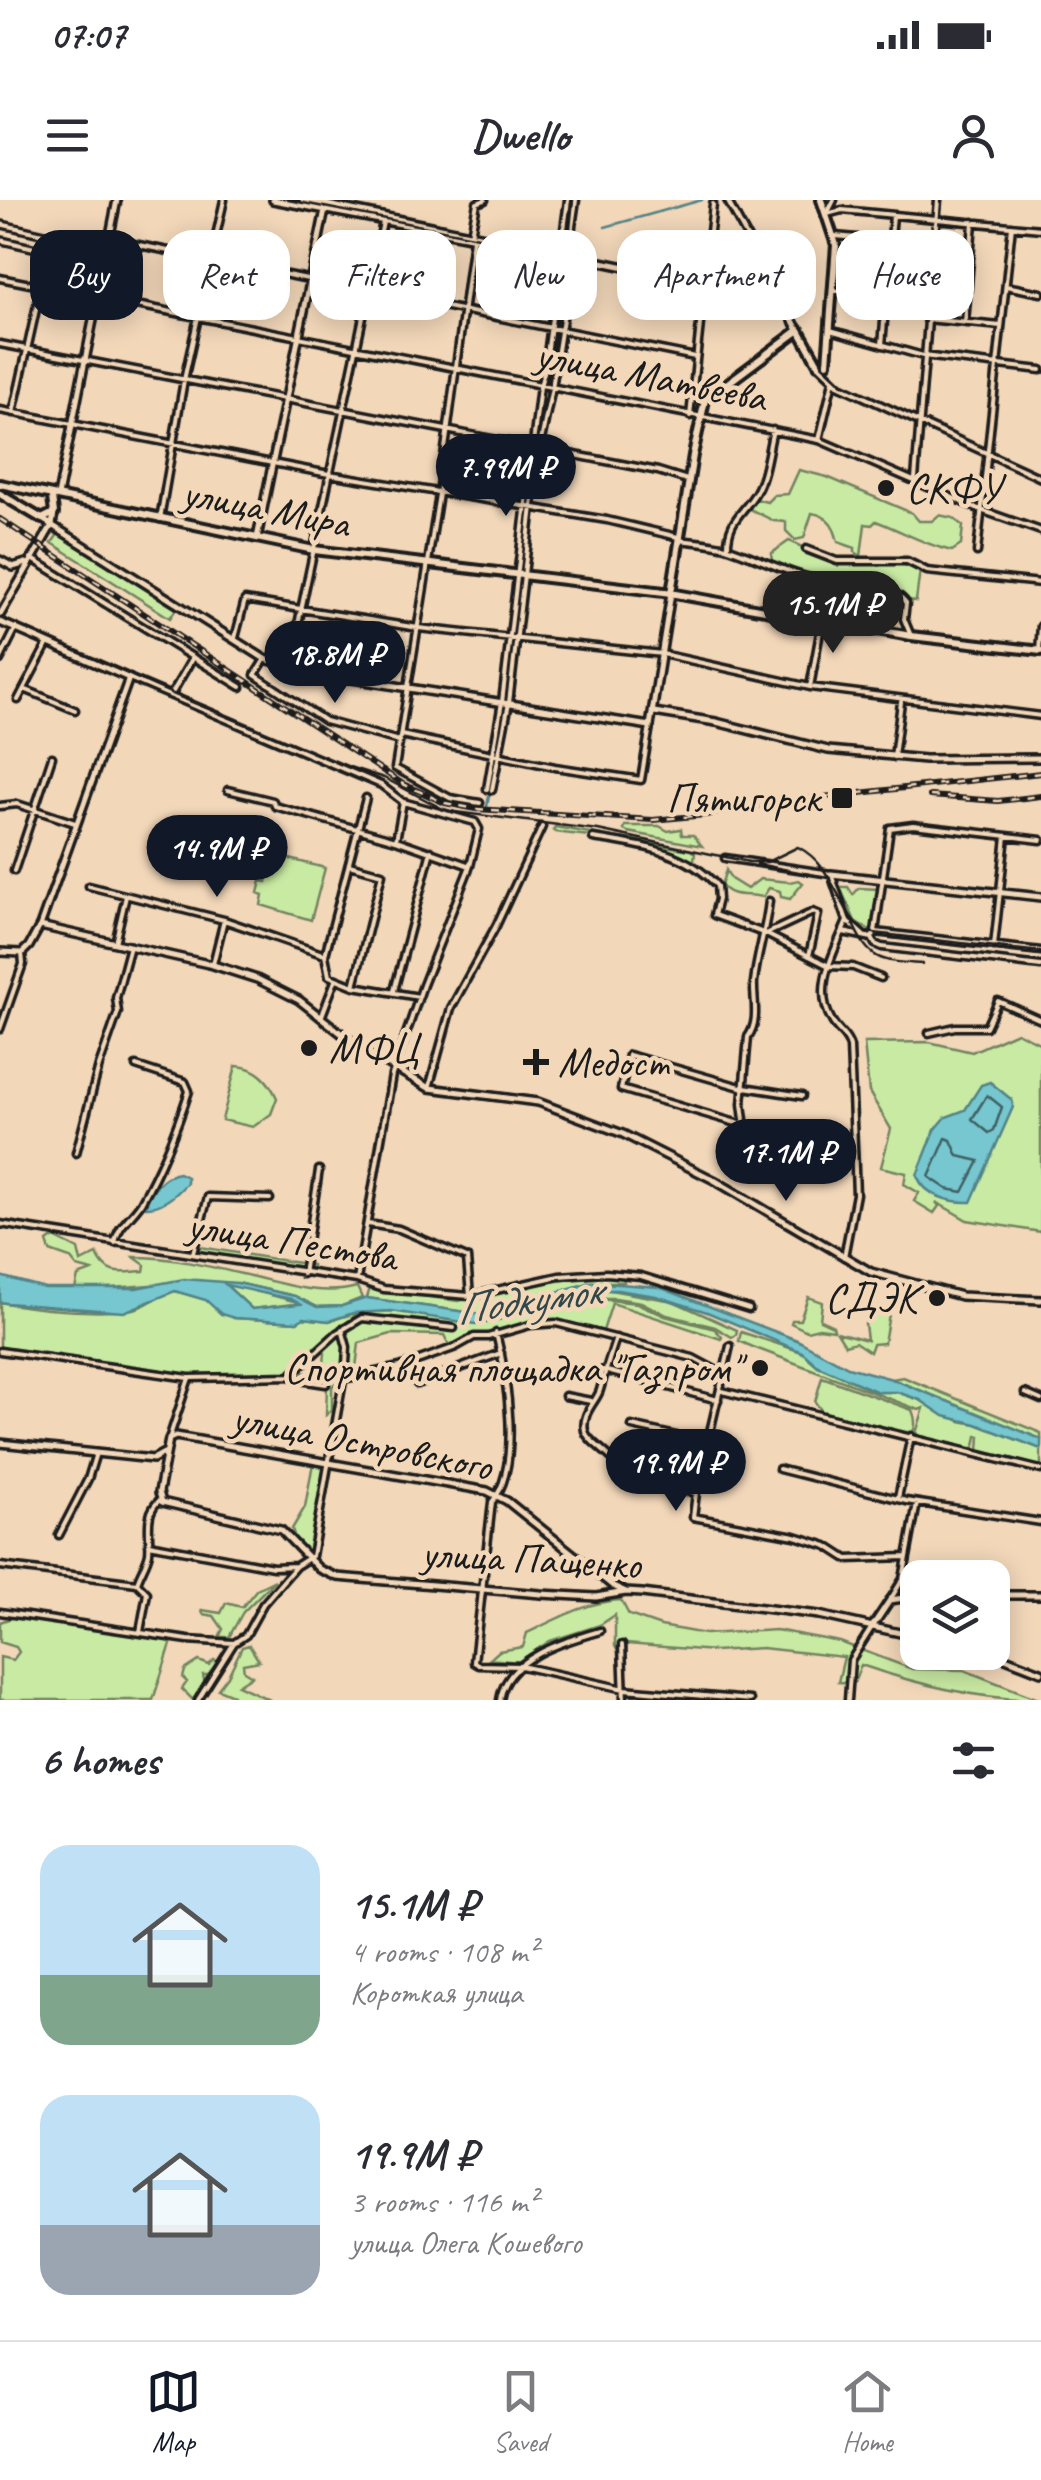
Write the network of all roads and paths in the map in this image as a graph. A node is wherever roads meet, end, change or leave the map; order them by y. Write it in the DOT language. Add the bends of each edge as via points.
graph roads {
  1 [pos="117,200"];
  2 [pos="224,200"];
  3 [pos="272,200"];
  4 [pos="303,200"];
  5 [pos="485,200"];
  6 [pos="568,200"];
  7 [pos="576,200"];
  8 [pos="727,200"];
  9 [pos="822,200"];
  10 [pos="834,200"];
  11 [pos="938,200"];
  12 [pos="713,204"];
  13 [pos="326,205"];
  14 [pos="827,214"];
  15 [pos="893,214"];
  16 [pos="936,218"];
  17 [pos="383,221"];
  18 [pos="974,222"];
  19 [pos="0,224"];
  20 [pos="1012,226"];
  21 [pos="111,230"];
  22 [pos="218,230"];
  23 [pos="321,230"];
  24 [pos="381,230"];
  25 [pos="564,230"];
  26 [pos="571,230"];
  27 [pos="710,230"];
  28 [pos="743,230"];
  29 [pos="935,230"];
  30 [pos="1041,230"];
  31 [pos="30,231"];
  32 [pos="836,236"];
  33 [pos="471,237"];
  34 [pos="476,238"];
  35 [pos="0,240"];
  36 [pos="30,247"];
  37 [pos="290,275"];
  38 [pos="0,278"];
  39 [pos="310,279"];
  40 [pos="30,284"];
  41 [pos="1005,286"];
  42 [pos="833,291"];
  43 [pos="1041,293"];
  44 [pos="456,308"];
  45 [pos="464,310"];
  46 [pos="35,320"];
  47 [pos="93,320"];
  48 [pos="198,320"];
  49 [pos="203,320"];
  50 [pos="361,320"];
  51 [pos="557,320"];
  52 [pos="558,320"];
  53 [pos="699,320"];
  54 [pos="793,320"];
  55 [pos="926,320"];
  56 [pos="936,320"];
  57 [pos="965,323"];
  58 [pos="1001,326"];
  59 [pos="557,327"];
  60 [pos="829,329"];
  61 [pos="798,330"];
  62 [pos="298,338"];
  63 [pos="0,344"];
  64 [pos="882,345"];
  65 [pos="28,349"];
  66 [pos="355,349"];
  67 [pos="923,356"];
  68 [pos="695,357"];
  69 [pos="85,360"];
  70 [pos="823,362"];
  71 [pos="997,366"];
  72 [pos="456,370"];
  73 [pos="1041,370"];
  74 [pos="831,378"];
  75 [pos="184,380"];
  76 [pos="542,386"];
  77 [pos="552,388"];
  78 [pos="284,400"];
  79 [pos="0,410"];
  80 [pos="342,411"];
  81 [pos="13,412"];
  82 [pos="690,416"];
  83 [pos="700,418"];
  84 [pos="919,422"];
  85 [pos="72,424"];
  86 [pos="448,430"];
  87 [pos="773,430"];
  88 [pos="819,440"];
  89 [pos="173,444"];
  90 [pos="538,448"];
  91 [pos="988,454"];
  92 [pos="273,463"];
  93 [pos="328,474"];
  94 [pos="1041,478"];
  95 [pos="688,480"];
  96 [pos="915,482"];
  97 [pos="0,484"];
  98 [pos="25,491"];
  99 [pos="0,494"];
  100 [pos="439,494"];
  101 [pos="55,498"];
  102 [pos="74,502"];
  103 [pos="19,504"];
  104 [pos="528,508"];
  105 [pos="981,510"];
  106 [pos="54,511"];
  107 [pos="42,519"];
  108 [pos="160,519"];
  109 [pos="52,525"];
  110 [pos="1041,531"];
  111 [pos="257,538"];
  112 [pos="679,538"];
  113 [pos="728,548"];
  114 [pos="806,549"];
  115 [pos="314,550"];
  116 [pos="977,552"];
  117 [pos="30,560"];
  118 [pos="0,562"];
  119 [pos="428,565"];
  120 [pos="24,570"];
  121 [pos="520,575"];
  122 [pos="830,582"];
  123 [pos="1041,583"];
  124 [pos="671,593"];
  125 [pos="300,609"];
  126 [pos="0,618"];
  127 [pos="822,620"];
  128 [pos="1041,626"];
  129 [pos="16,628"];
  130 [pos="418,628"];
  131 [pos="911,636"];
  132 [pos="514,637"];
  133 [pos="234,640"];
  134 [pos="48,642"];
  135 [pos="1040,651"];
  136 [pos="662,654"];
  137 [pos="193,657"];
  138 [pos="0,660"];
  139 [pos="265,660"];
  140 [pos="289,667"];
  141 [pos="129,678"];
  142 [pos="409,686"];
  143 [pos="240,687"];
  144 [pos="810,687"];
  145 [pos="24,689"];
  146 [pos="171,696"];
  147 [pos="18,700"];
  148 [pos="902,700"];
  149 [pos="506,703"];
  150 [pos="75,710"];
  151 [pos="652,712"];
  152 [pos="1041,716"];
  153 [pos="650,726"];
  154 [pos="400,738"];
  155 [pos="496,756"];
  156 [pos="894,757"];
  157 [pos="52,758"];
  158 [pos="1041,758"];
  159 [pos="490,789"];
  160 [pos="228,790"];
  161 [pos="366,798"];
  162 [pos="403,802"];
  163 [pos="480,804"];
  164 [pos="0,806"];
  165 [pos="34,810"];
  166 [pos="75,824"];
  167 [pos="542,828"];
  168 [pos="358,829"];
  169 [pos="1006,836"];
  170 [pos="594,838"];
  171 [pos="396,840"];
  172 [pos="1041,840"];
  173 [pos="431,851"];
  174 [pos="726,858"];
  175 [pos="347,864"];
  176 [pos="470,866"];
  177 [pos="14,870"];
  178 [pos="830,874"];
  179 [pos="882,880"];
  180 [pos="89,886"];
  181 [pos="1000,892"];
  182 [pos="126,896"];
  183 [pos="1041,897"];
  184 [pos="769,902"];
  185 [pos="224,920"];
  186 [pos="847,921"];
  187 [pos="40,926"];
  188 [pos="842,932"];
  189 [pos="766,934"];
  190 [pos="862,935"];
  191 [pos="875,936"];
  192 [pos="116,943"];
  193 [pos="130,946"];
  194 [pos="994,946"];
  195 [pos="1041,951"];
  196 [pos="0,952"];
  197 [pos="22,953"];
  198 [pos="325,955"];
  199 [pos="809,956"];
  200 [pos="213,965"];
  201 [pos="828,966"];
  202 [pos="1041,966"];
  203 [pos="881,978"];
  204 [pos="335,981"];
  205 [pos="354,986"];
  206 [pos="394,992"];
  207 [pos="419,996"];
  208 [pos="321,1018"];
  209 [pos="1041,1020"];
  210 [pos="0,1029"];
  211 [pos="929,1034"];
  212 [pos="136,1066"];
  213 [pos="394,1070"];
  214 [pos="429,1088"];
  215 [pos="744,1088"];
  216 [pos="802,1096"];
  217 [pos="744,1125"];
  218 [pos="748,1143"];
  219 [pos="76,1153"];
  220 [pos="318,1170"];
  221 [pos="270,1199"];
  222 [pos="0,1224"];
  223 [pos="366,1224"];
  224 [pos="115,1242"];
  225 [pos="192,1254"];
  226 [pos="844,1258"];
  227 [pos="304,1274"];
  228 [pos="357,1280"];
  229 [pos="470,1296"];
  230 [pos="1041,1300"];
  231 [pos="748,1309"];
  232 [pos="454,1328"];
  233 [pos="342,1329"];
  234 [pos="496,1334"];
  235 [pos="616,1338"];
  236 [pos="730,1346"];
  237 [pos="0,1352"];
  238 [pos="501,1353"];
  239 [pos="603,1370"];
  240 [pos="725,1375"];
  241 [pos="290,1376"];
  242 [pos="189,1378"];
  243 [pos="344,1380"];
  244 [pos="326,1384"];
  245 [pos="417,1384"];
  246 [pos="722,1391"];
  247 [pos="1025,1393"];
  248 [pos="565,1396"];
  249 [pos="718,1400"];
  250 [pos="1041,1400"];
  251 [pos="591,1401"];
  252 [pos="632,1426"];
  253 [pos="174,1433"];
  254 [pos="911,1436"];
  255 [pos="708,1442"];
  256 [pos="0,1443"];
  257 [pos="96,1452"];
  258 [pos="164,1452"];
  259 [pos="153,1459"];
  260 [pos="330,1464"];
  261 [pos="779,1469"];
  262 [pos="1041,1470"];
  263 [pos="162,1471"];
  264 [pos="696,1494"];
  265 [pos="498,1495"];
  266 [pos="898,1498"];
  267 [pos="160,1500"];
  268 [pos="917,1503"];
  269 [pos="1041,1522"];
  270 [pos="59,1535"];
  271 [pos="149,1544"];
  272 [pos="907,1557"];
  273 [pos="309,1558"];
  274 [pos="0,1566"];
  275 [pos="296,1566"];
  276 [pos="136,1583"];
  277 [pos="482,1588"];
  278 [pos="626,1592"];
  279 [pos="898,1592"];
  280 [pos="1041,1594"];
  281 [pos="1010,1595"];
  282 [pos="900,1598"];
  283 [pos="890,1600"];
  284 [pos="0,1612"];
  285 [pos="872,1627"];
  286 [pos="600,1631"];
  287 [pos="140,1632"];
  288 [pos="900,1633"];
  289 [pos="234,1643"];
  290 [pos="622,1645"];
  291 [pos="1010,1660"];
  292 [pos="521,1666"];
  293 [pos="1041,1672"];
  294 [pos="624,1689"];
  295 [pos="198,1700"];
  296 [pos="500,1700"];
  297 [pos="624,1700"];
  298 [pos="750,1700"];
  299 [pos="848,1700"];
  1 -- 21 [label="street"];
  2 -- 22 [label="street"];
  3 -- 13 [label="street"];
  4 -- 13 [label="street"];
  5 -- 33 [label="street" via="477,203"];
  6 -- 25 [label="street"];
  7 -- 26 [label="street"];
  8 -- 28 [label="street"];
  9 -- 14 [label="main road"];
  10 -- 14 [label="street"];
  11 -- 16 [label="street"];
  12 -- 27 [label="street"];
  13 -- 17 [label="street"];
  13 -- 23 [label="street"];
  13 -- 33 [label="street"];
  14 -- 15 [label="street"];
  14 -- 32 [label="main road"];
  15 -- 16 [label="street"];
  15 -- 64 [label="street"];
  16 -- 18 [label="street"];
  16 -- 29 [label="street"];
  17 -- 24 [label="street"];
  17 -- 33 [label="street"];
  18 -- 20 [label="street"];
  18 -- 57 [label="street"];
  19 -- 31 [label="street"];
  20 -- 30 [label="street"];
  20 -- 41 [label="street"];
  32 -- 42 [label="main road"];
  33 -- 34 [label="street"];
  33 -- 45 [label="street"];
  35 -- 36 [label="street"];
  37 -- 39 [label="street"];
  38 -- 40 [label="street, улица Матвеева"];
  39 -- 62 [label="street"];
  41 -- 43 [label="street"];
  41 -- 58 [label="street"];
  42 -- 60 [label="main road"];
  44 -- 45 [label="street"];
  45 -- 59 [label="street"];
  45 -- 72 [label="street"];
  46 -- 65 [label="street"];
  47 -- 69 [label="street"];
  48 -- 75 [label="street"];
  49 -- 62 [label="street, улица Матвеева"];
  50 -- 66 [label="street"];
  51 -- 59 [label="street"];
  52 -- 59 [label="street"];
  53 -- 68 [label="street"];
  54 -- 61 [label="street"];
  55 -- 67 [label="street"];
  56 -- 57 [label="street"];
  57 -- 58 [label="street"];
  58 -- 71 [label="street"];
  59 -- 68 [label="street"];
  59 -- 76 [label="street"];
  59 -- 77 [label="street"];
  60 -- 64 [label="street"];
  60 -- 70 [label="main road"];
  61 -- 70 [label="main road"];
  61 -- 83 [label="main road" via="712,392"];
  62 -- 66 [label="street, улица Матвеева"];
  62 -- 78 [label="street"];
  63 -- 65 [label="street"];
  64 -- 67 [label="street"];
  65 -- 69 [label="street"];
  65 -- 81 [label="street"];
  66 -- 72 [label="street, улица Матвеева"];
  66 -- 80 [label="street"];
  67 -- 71 [label="street"];
  67 -- 84 [label="street"];
  68 -- 82 [label="street"];
  69 -- 75 [label="street"];
  69 -- 85 [label="street"];
  70 -- 74 [label="street"];
  71 -- 73 [label="street"];
  71 -- 91 [label="street"];
  72 -- 76 [label="street, улица Матвеева"];
  72 -- 86 [label="street"];
  74 -- 84 [label="street"];
  74 -- 88 [label="street"];
  75 -- 78 [label="street"];
  75 -- 89 [label="street"];
  76 -- 77 [label="street, улица Матвеева"];
  76 -- 90 [label="street"];
  77 -- 82 [label="street, улица Матвеева"];
  77 -- 90 [label="street"];
  78 -- 80 [label="street"];
  78 -- 92 [label="street"];
  79 -- 81 [label="street"];
  80 -- 86 [label="street"];
  80 -- 93 [label="street"];
  81 -- 85 [label="street"];
  82 -- 83 [label="street, улица Матвеева"];
  83 -- 87 [label="street, улица Матвеева"];
  83 -- 95 [label="main road"];
  84 -- 91 [label="street"];
  84 -- 96 [label="street"];
  85 -- 89 [label="street"];
  85 -- 101 [label="street"];
  86 -- 90 [label="street"];
  86 -- 100 [label="street"];
  87 -- 88 [label="street, улица Матвеева"];
  87 -- 113 [label="street" via="756,492 738,512"];
  88 -- 96 [label="street, улица Матвеева"];
  89 -- 92 [label="street"];
  89 -- 108 [label="street"];
  90 -- 95 [label="street"];
  90 -- 104 [label="street"];
  91 -- 94 [label="street"];
  91 -- 105 [label="street"];
  92 -- 93 [label="street"];
  92 -- 111 [label="street"];
  93 -- 100 [label="street"];
  93 -- 115 [label="street"];
  95 -- 112 [label="main road"];
  96 -- 105 [label="street, улица Матвеева"];
  97 -- 98 [label="main road, улица Мира"];
  98 -- 101 [label="main road, улица Мира"];
  98 -- 103 [label="main road" via="16,495"];
  99 -- 103 [label="main road"];
  100 -- 104 [label="street"];
  100 -- 119 [label="street"];
  101 -- 102 [label="main road, улица Мира"];
  101 -- 106 [label="main road"];
  102 -- 106 [label="main road" via="61,502"];
  102 -- 108 [label="main road, улица Мира"];
  103 -- 107 [label="main road"];
  104 -- 112 [label="street"];
  104 -- 121 [label="street"];
  105 -- 110 [label="street, улица Матвеева"];
  105 -- 116 [label="street"];
  106 -- 107 [label="main road"];
  106 -- 109 [label="street"];
  107 -- 109 [label="street"];
  108 -- 111 [label="main road, улица Мира"];
  109 -- 117 [label="street"];
  109 -- 133 [label="street"];
  111 -- 115 [label="main road, улица Мира"];
  112 -- 113 [label="street"];
  112 -- 124 [label="main road"];
  113 -- 122 [label="street"];
  114 -- 123 [label="street" via="837,561 907,561 927,571"];
  115 -- 119 [label="main road, улица Мира"];
  115 -- 125 [label="street"];
  117 -- 118 [label="street" via="17,567"];
  117 -- 120 [label="street"];
  117 -- 137 [label="street"];
  118 -- 120 [label="street"];
  119 -- 121 [label="main road, улица Мира"];
  119 -- 130 [label="street"];
  120 -- 126 [label="street"];
  121 -- 124 [label="main road, улица Мира"];
  121 -- 132 [label="street"];
  122 -- 127 [label="street"];
  122 -- 131 [label="street" via="898,594 906,602"];
  124 -- 127 [label="main road, улица Мира"];
  124 -- 136 [label="street"];
  125 -- 130 [label="street"];
  125 -- 133 [label="street" via="245,600"];
  125 -- 140 [label="street"];
  126 -- 129 [label="street"];
  127 -- 131 [label="main road, улица Мира"];
  127 -- 144 [label="street"];
  128 -- 135 [label="street"];
  129 -- 134 [label="street"];
  129 -- 138 [label="street"];
  130 -- 132 [label="street"];
  130 -- 142 [label="street"];
  131 -- 135 [label="main road, улица Мира"];
  132 -- 136 [label="street"];
  132 -- 149 [label="street"];
  133 -- 139 [label="street"];
  134 -- 141 [label="street"];
  134 -- 145 [label="street"];
  136 -- 144 [label="street"];
  136 -- 151 [label="street"];
  137 -- 143 [label="street"];
  137 -- 146 [label="street"];
  139 -- 140 [label="street"];
  139 -- 154 [label="street" via="255,674 326,721"];
  140 -- 142 [label="street"];
  141 -- 146 [label="street"];
  141 -- 166 [label="street"];
  142 -- 149 [label="street"];
  142 -- 154 [label="street"];
  144 -- 148 [label="street"];
  145 -- 147 [label="street"];
  145 -- 150 [label="street"];
  146 -- 162 [label="street" via="372,780"];
  148 -- 152 [label="street"];
  148 -- 156 [label="street"];
  149 -- 153 [label="street"];
  149 -- 155 [label="street"];
  151 -- 153 [label="street"];
  151 -- 156 [label="street" via="807,746"];
  153 -- 155 [label="street" via="641,780"];
  154 -- 155 [label="street"];
  154 -- 163 [label="street" via="396,768 450,798"];
  155 -- 159 [label="street"];
  156 -- 158 [label="street"];
  157 -- 165 [label="street"];
  160 -- 168 [label="street"];
  161 -- 168 [label="street"];
  162 -- 171 [label="street"];
  162 -- 176 [label="street" via="478,824"];
  164 -- 165 [label="street"];
  165 -- 166 [label="street"];
  165 -- 177 [label="street"];
  166 -- 187 [label="street"];
  167 -- 214 [label="street" via="451,1008"];
  168 -- 171 [label="street"];
  168 -- 175 [label="street"];
  169 -- 172 [label="street"];
  169 -- 179 [label="street" via="893,826"];
  169 -- 181 [label="street"];
  170 -- 189 [label="street" via="678,857 716,886 714,914"];
  171 -- 173 [label="street"];
  173 -- 176 [label="street"];
  173 -- 206 [label="street"];
  174 -- 178 [label="street"];
  175 -- 198 [label="street"];
  175 -- 205 [label="street" via="382,874"];
  176 -- 207 [label="street"];
  178 -- 179 [label="street"];
  178 -- 186 [label="street"];
  179 -- 181 [label="street"];
  179 -- 191 [label="street"];
  180 -- 182 [label="street"];
  181 -- 183 [label="street"];
  181 -- 194 [label="street"];
  182 -- 185 [label="street"];
  182 -- 192 [label="street"];
  184 -- 189 [label="street"];
  185 -- 198 [label="street"];
  185 -- 200 [label="street"];
  186 -- 188 [label="street"];
  186 -- 190 [label="street"];
  187 -- 192 [label="street"];
  187 -- 197 [label="street"];
  188 -- 190 [label="street"];
  188 -- 201 [label="street"];
  189 -- 199 [label="street"];
  189 -- 199 [label="street" via="818,914"];
  189 -- 215 [label="street"];
  190 -- 191 [label="street"];
  191 -- 194 [label="street"];
  191 -- 202 [label="street" via="882,947"];
  192 -- 193 [label="street"];
  193 -- 200 [label="street"];
  193 -- 219 [label="street" via="118,1012"];
  194 -- 195 [label="street"];
  196 -- 197 [label="street"];
  197 -- 210 [label="street"];
  198 -- 204 [label="street"];
  199 -- 201 [label="street"];
  200 -- 208 [label="street" via="284,991"];
  201 -- 203 [label="street"];
  201 -- 226 [label="street" via="824,999 849,1040 855,1128 856,1194"];
  204 -- 205 [label="street"];
  204 -- 208 [label="street"];
  205 -- 206 [label="street"];
  206 -- 207 [label="street"];
  207 -- 213 [label="street"];
  208 -- 213 [label="street"];
  209 -- 211 [label="street" via="998,1001 986,1027"];
  212 -- 224 [label="street" via="186,1082 189,1091 148,1188"];
  213 -- 214 [label="street"];
  213 -- 223 [label="street"];
  214 -- 226 [label="street" via="538,1102 623,1134"];
  215 -- 216 [label="street"];
  215 -- 217 [label="street"];
  215 -- 217 [label="street" via="628,1054 623,1092"];
  217 -- 218 [label="street"];
  220 -- 227 [label="street"];
  221 -- 225 [label="street" via="208,1197"];
  222 -- 224 [label="street, улица Пестова"];
  223 -- 228 [label="street"];
  223 -- 229 [label="street" via="398,1229 467,1258"];
  224 -- 225 [label="street, улица Пестова"];
  225 -- 227 [label="street, улица Пестова"];
  226 -- 230 [label="street" via="957,1295"];
  227 -- 228 [label="street, улица Пестова"];
  228 -- 229 [label="street, улица Пестова" via="384,1289"];
  229 -- 231 [label="street, улица Пестова" via="606,1273 640,1276"];
  232 -- 233 [label="street" via="362,1318"];
  233 -- 241 [label="street"];
  233 -- 243 [label="street"];
  234 -- 235 [label="street" via="556,1324"];
  234 -- 238 [label="street"];
  234 -- 243 [label="street"];
  235 -- 239 [label="street"];
  235 -- 240 [label="street" via="693,1358"];
  236 -- 240 [label="street"];
  237 -- 242 [label="street"];
  238 -- 245 [label="street"];
  238 -- 265 [label="street" via="508,1421"];
  239 -- 249 [label="street"];
  239 -- 251 [label="street" via="600,1393"];
  240 -- 246 [label="street"];
  241 -- 242 [label="street"];
  241 -- 244 [label="street"];
  242 -- 253 [label="street"];
  243 -- 260 [label="street"];
  246 -- 249 [label="street"];
  246 -- 254 [label="street"];
  247 -- 250 [label="street"];
  248 -- 251 [label="street"];
  249 -- 255 [label="street"];
  251 -- 264 [label="street" via="585,1432 626,1472"];
  252 -- 255 [label="street"];
  253 -- 258 [label="street, улица Островского"];
  253 -- 260 [label="street, улица Островского"];
  254 -- 262 [label="street"];
  254 -- 266 [label="street"];
  255 -- 264 [label="street"];
  256 -- 257 [label="street"];
  257 -- 259 [label="street"];
  257 -- 270 [label="street"];
  258 -- 259 [label="street, улица Островского"];
  258 -- 263 [label="street"];
  259 -- 263 [label="street"];
  260 -- 265 [label="street, улица Островского"];
  260 -- 273 [label="street"];
  261 -- 266 [label="street"];
  263 -- 267 [label="street"];
  264 -- 272 [label="street" via="693,1517 813,1541 847,1559"];
  265 -- 277 [label="street"];
  265 -- 278 [label="street, улица Островского"];
  266 -- 268 [label="street"];
  267 -- 271 [label="street"];
  267 -- 273 [label="street, улица Пащенко" via="281,1530"];
  268 -- 269 [label="street"];
  268 -- 272 [label="street"];
  271 -- 275 [label="street"];
  271 -- 276 [label="street"];
  272 -- 279 [label="street"];
  273 -- 275 [label="street"];
  273 -- 277 [label="street, улица Пащенко" via="337,1576"];
  274 -- 276 [label="street"];
  275 -- 289 [label="street"];
  276 -- 287 [label="street" via="147,1593"];
  277 -- 278 [label="street, улица Пащенко" via="596,1597"];
  277 -- 292 [label="street" via="476,1664"];
  278 -- 285 [label="street, улица Пащенко"];
  279 -- 283 [label="street"];
  280 -- 281 [label="street"];
  282 -- 283 [label="street"];
  283 -- 285 [label="street"];
  284 -- 287 [label="street"];
  285 -- 288 [label="street, улица Пащенко"];
  285 -- 299 [label="street" via="851,1660"];
  286 -- 292 [label="street" via="553,1645"];
  287 -- 289 [label="street"];
  289 -- 295 [label="street"];
  290 -- 294 [label="street"];
  291 -- 293 [label="street"];
  292 -- 294 [label="street"];
  292 -- 296 [label="street"];
  294 -- 297 [label="street"];
  294 -- 298 [label="street"];
}
